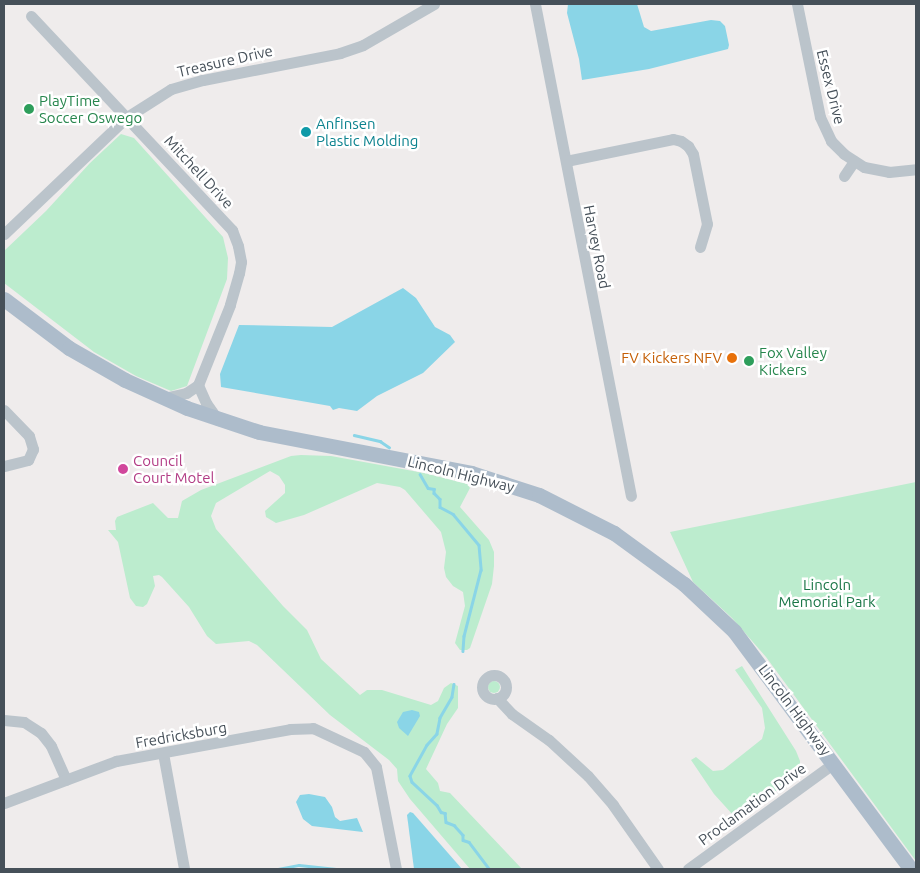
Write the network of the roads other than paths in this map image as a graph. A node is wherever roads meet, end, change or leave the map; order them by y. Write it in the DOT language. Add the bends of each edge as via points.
graph roads {
  1 [pos="434,4"];
  2 [pos="535,4"];
  3 [pos="797,4"];
  4 [pos="31,16"];
  5 [pos="127,117"];
  6 [pos="566,161"];
  7 [pos="854,161"];
  8 [pos="916,169"];
  9 [pos="844,176"];
  10 [pos="4,234"];
  11 [pos="700,247"];
  12 [pos="4,299"];
  13 [pos="198,385"];
  14 [pos="164,398"];
  15 [pos="4,410"];
  16 [pos="218,420"];
  17 [pos="4,466"];
  18 [pos="631,496"];
  19 [pos="497,698"];
  20 [pos="4,720"];
  21 [pos="163,753"];
  22 [pos="834,763"];
  23 [pos="66,780"];
  24 [pos="4,803"];
  25 [pos="184,869"];
  26 [pos="396,869"];
  27 [pos="658,869"];
  28 [pos="688,869"];
  29 [pos="911,869"];
  1 -- 5 [label="street, Treasure Drive" via="363,45 340,53 171,89"];
  2 -- 6 [label="street, Harvey Road"];
  3 -- 7 [label="street, Essex Drive" via="821,123 831,141"];
  4 -- 5 [label="street, Mitchell Drive"];
  5 -- 10 [label="street, Treasure Drive"];
  5 -- 13 [label="street, Mitchell Drive" via="232,230 238,246 241,262 230,305"];
  6 -- 11 [label="street" via="673,139 681,141 693,154 707,224"];
  6 -- 18 [label="street, Harvey Road"];
  7 -- 8 [label="street, Essex Drive" via="864,167 887,172"];
  7 -- 9 [label="street"];
  12 -- 14 [label="main road, Lincoln Highway" via="69,348"];
  13 -- 14 [label="street" via="186,393"];
  13 -- 16 [label="street"];
  14 -- 16 [label="main road, Lincoln Highway"];
  15 -- 17 [label="street" via="28,436 33,449 28,460"];
  16 -- 22 [label="main road, Lincoln Highway" via="288,439 471,473 539,496 597,523 655,561 724,621"];
  19 -- 27 [label="street" via="588,776 613,805"];
  20 -- 23 [label="street" via="24,722 47,739"];
  21 -- 23 [label="street, Fredricksburg" via="116,761"];
  21 -- 25 [label="street"];
  21 -- 26 [label="street, Fredricksburg" via="304,727 318,730 364,752 376,767"];
  22 -- 28 [label="street, Proclamation Drive"];
  22 -- 29 [label="main road, Lincoln Highway"];
  23 -- 24 [label="street, Fredricksburg"];
}
